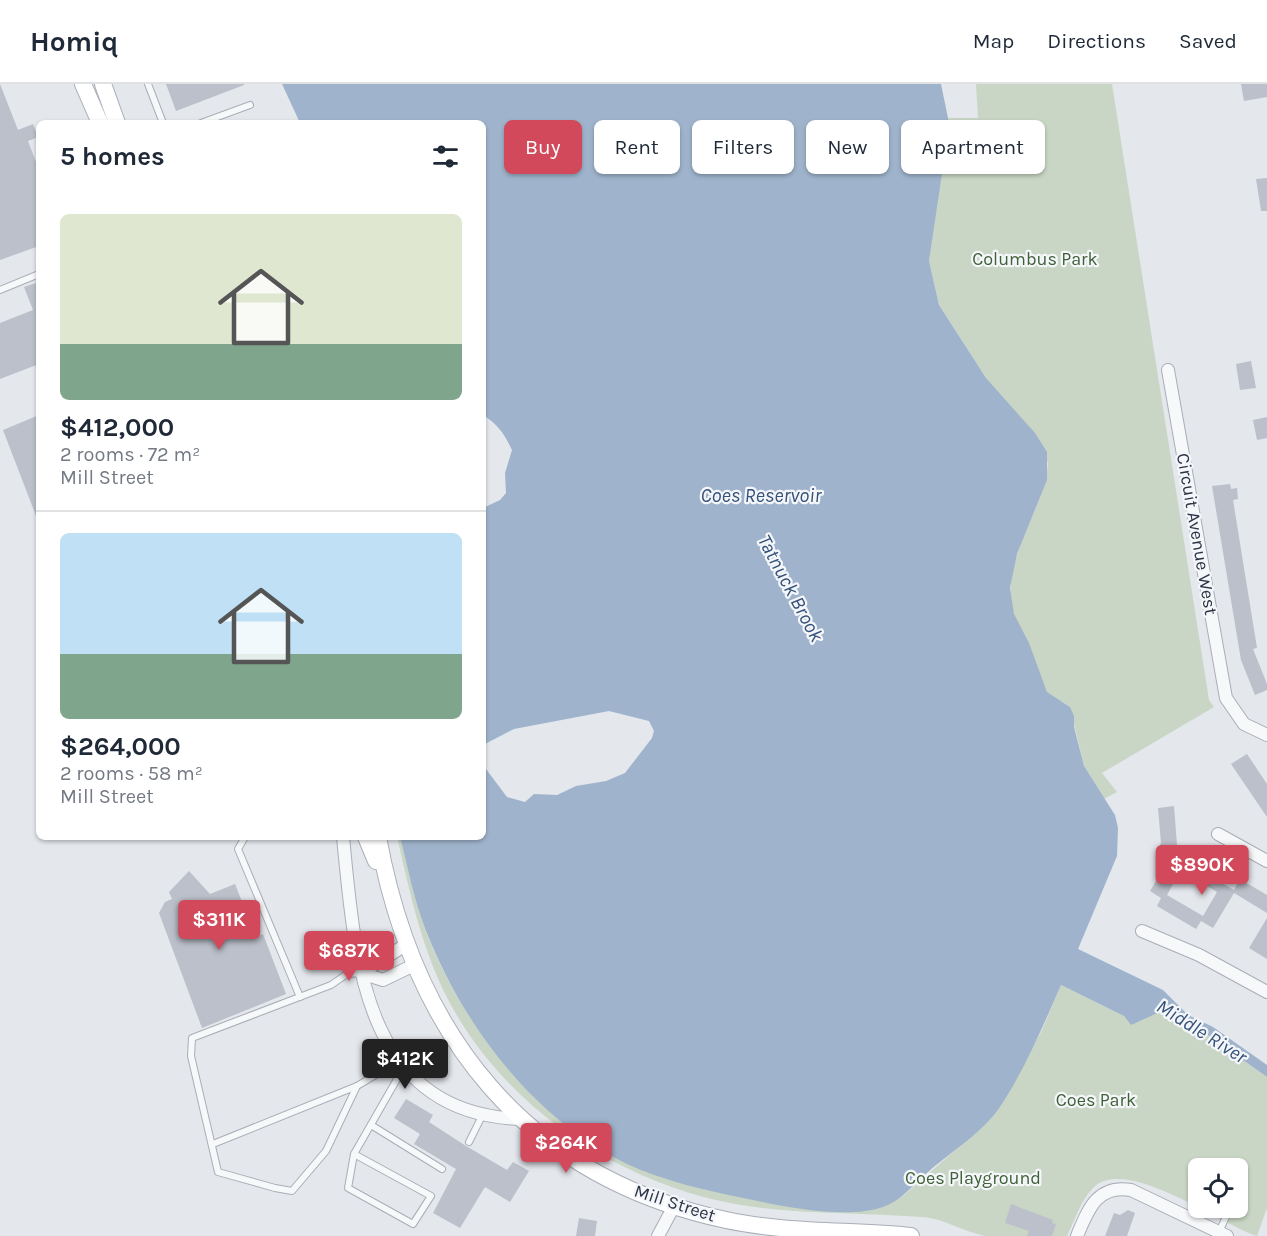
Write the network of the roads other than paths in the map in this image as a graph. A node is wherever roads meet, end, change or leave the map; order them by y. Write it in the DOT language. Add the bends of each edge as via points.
graph roads {
  1 [pos="83,84"];
  2 [pos="103,84"];
  3 [pos="148,84"];
  4 [pos="250,105"];
  5 [pos="99,120"];
  6 [pos="116,120"];
  7 [pos="162,120"];
  8 [pos="209,120"];
  9 [pos="36,275"];
  10 [pos="0,290"];
  11 [pos="1168,370"];
  12 [pos="1267,735"];
  13 [pos="1218,834"];
  14 [pos="243,840"];
  15 [pos="343,840"];
  16 [pos="367,840"];
  17 [pos="379,840"];
  18 [pos="1267,861"];
  19 [pos="386,880"];
  20 [pos="1142,931"];
  21 [pos="407,944"];
  22 [pos="416,964"];
  23 [pos="361,973"];
  24 [pos="1267,992"];
  25 [pos="300,997"];
  26 [pos="402,1064"];
  27 [pos="357,1086"];
  28 [pos="482,1116"];
  29 [pos="522,1119"];
  30 [pos="371,1125"];
  31 [pos="469,1142"];
  32 [pos="213,1144"];
  33 [pos="354,1155"];
  34 [pos="442,1169"];
  35 [pos="674,1206"];
  36 [pos="1227,1218"];
  37 [pos="1223,1234"];
  38 [pos="658,1236"];
  39 [pos="911,1236"];
  40 [pos="1077,1236"];
  1 -- 5 [label="main road"];
  2 -- 6 [label="main road"];
  3 -- 7 [label="lane"];
  4 -- 8 [label="lane"];
  9 -- 10 [label="lane"];
  11 -- 12 [label="street, Circuit Avenue West" via="1226,698 1244,724"];
  13 -- 18 [label="street"];
  14 -- 25 [label="lane" via="238,849"];
  15 -- 23 [label="street" via="352,938"];
  16 -- 19 [label="main road, Mill Street"];
  17 -- 19 [label="main road, Mill Street"];
  19 -- 21 [label="main road, Mill Street"];
  20 -- 24 [label="street"];
  21 -- 22 [label="main road, Mill Street"];
  21 -- 23 [label="street"];
  22 -- 23 [label="street" via="383,980"];
  22 -- 29 [label="main road, Mill Street" via="434,1005 465,1056 483,1081"];
  23 -- 25 [label="lane" via="348,974"];
  23 -- 26 [label="street" via="389,1044"];
  25 -- 32 [label="lane" via="192,1038 191,1056"];
  26 -- 27 [label="lane"];
  26 -- 28 [label="street" via="439,1098"];
  26 -- 30 [label="lane"];
  27 -- 32 [label="lane"];
  27 -- 32 [label="lane" via="326,1150 292,1191 218,1172"];
  28 -- 29 [label="street"];
  28 -- 31 [label="lane"];
  29 -- 35 [label="main road, Mill Street" via="569,1156 603,1176"];
  30 -- 33 [label="lane"];
  30 -- 34 [label="lane"];
  33 -- 33 [label="lane" via="348,1188 413,1224 431,1196"];
  35 -- 38 [label="street"];
  35 -- 39 [label="main road, Mill Street" via="753,1225"];
  36 -- 37 [label="lane"];
  37 -- 40 [label="street" via="1131,1190 1119,1188 1103,1193 1095,1201"];
}
